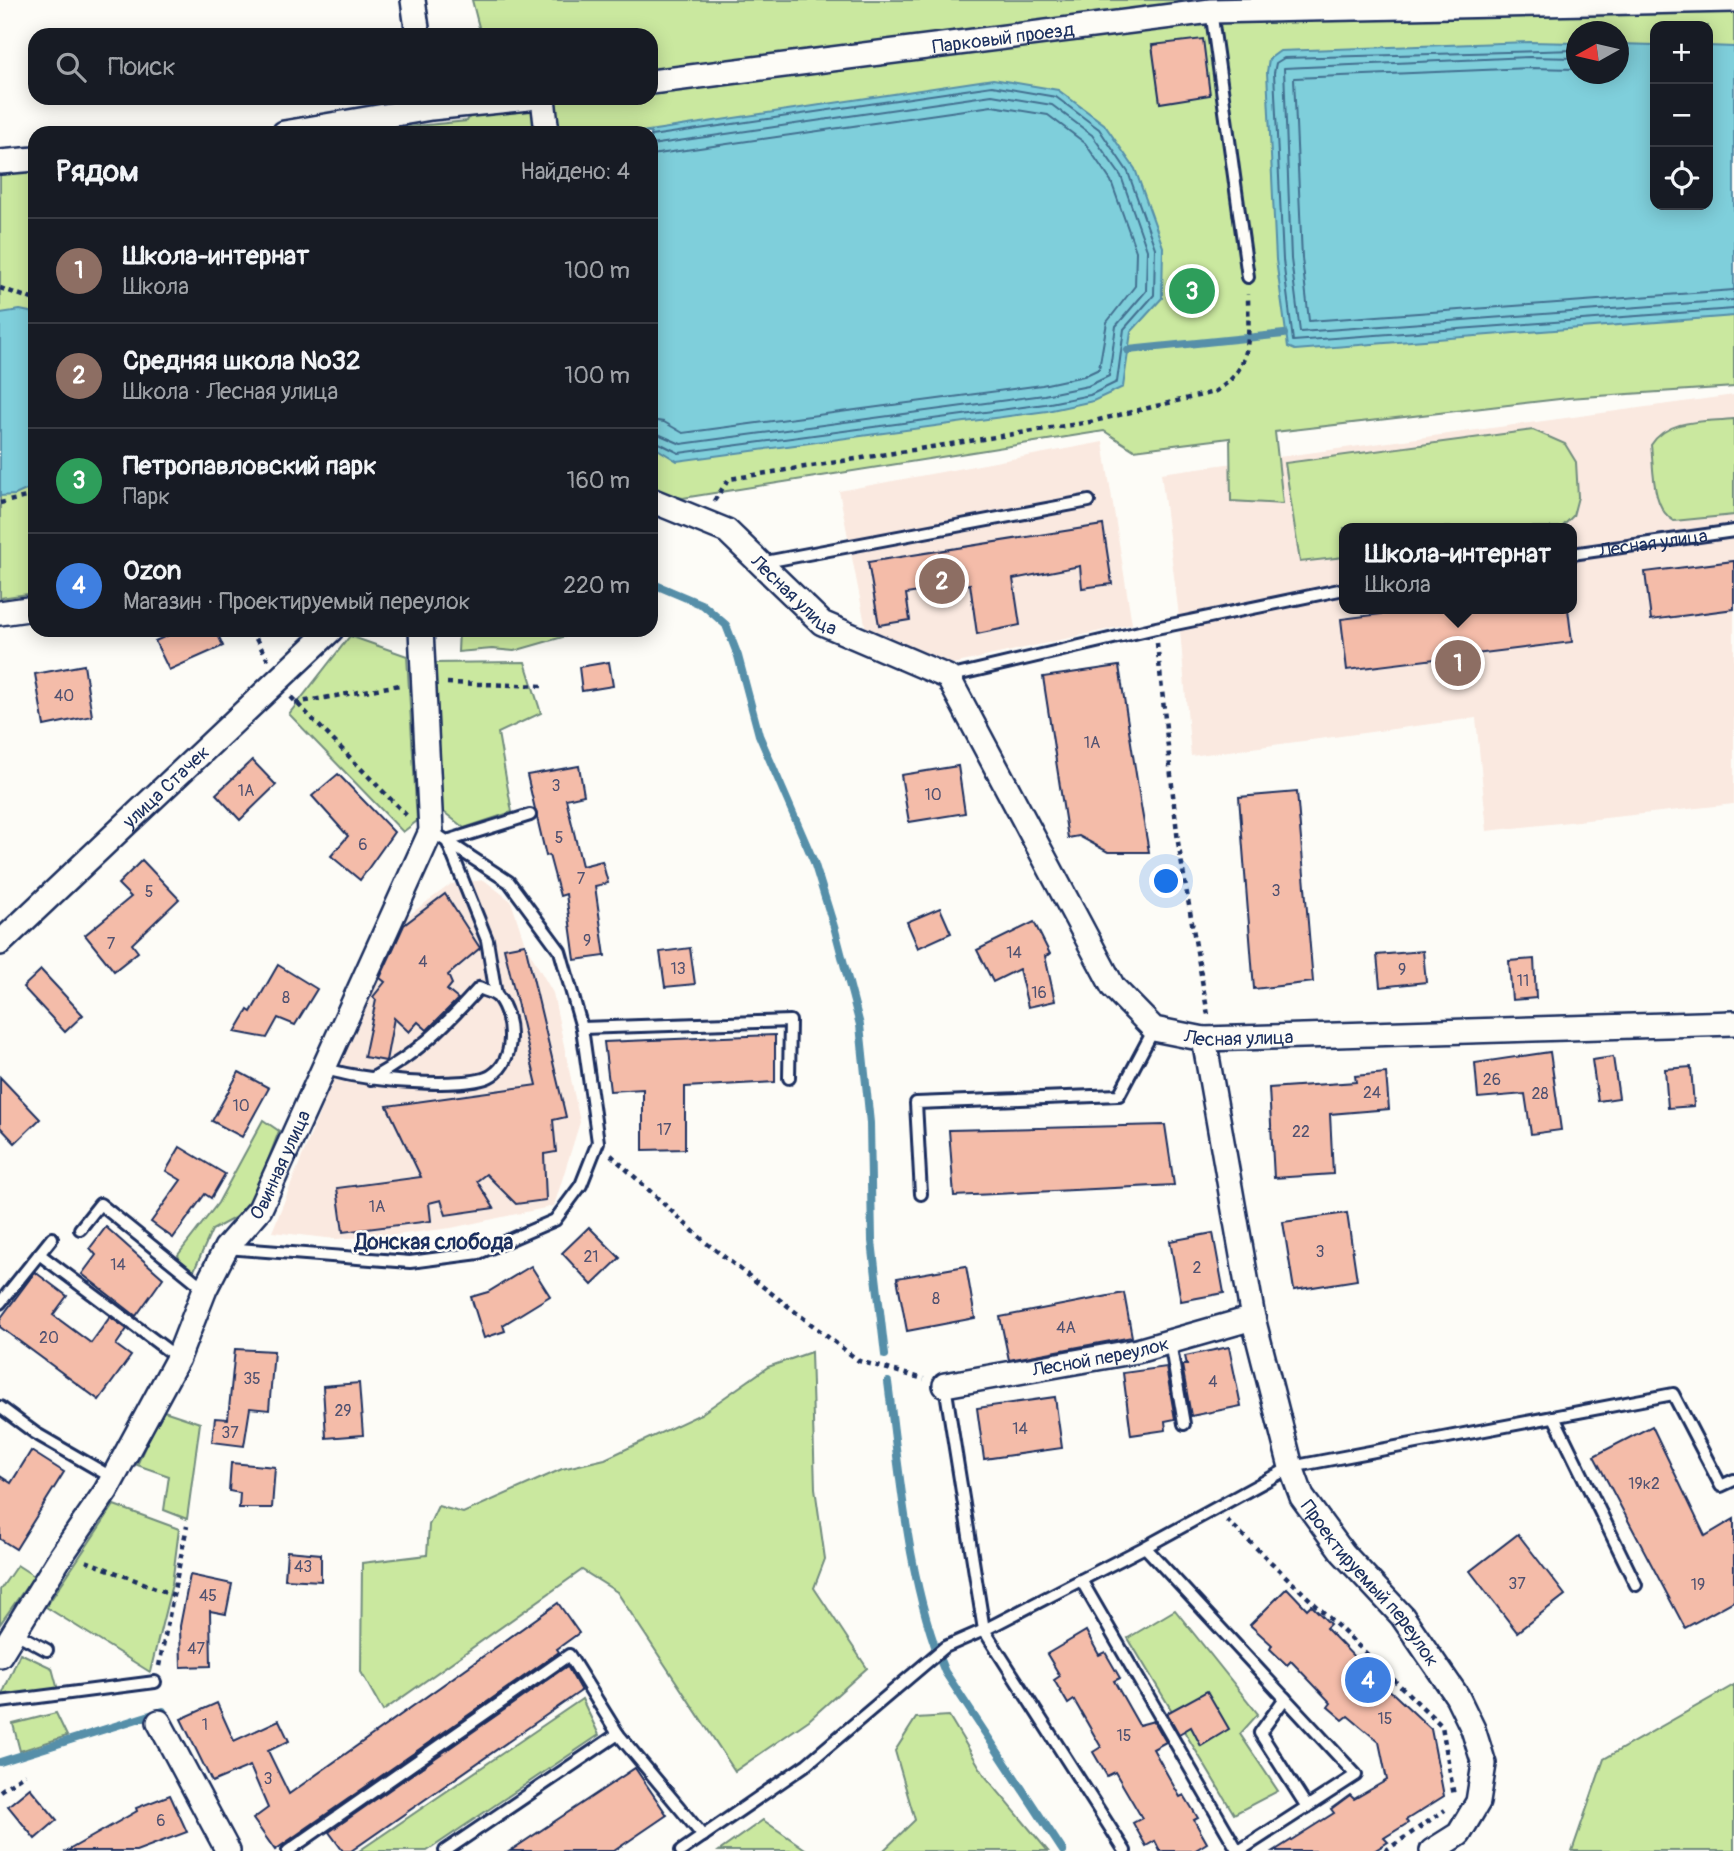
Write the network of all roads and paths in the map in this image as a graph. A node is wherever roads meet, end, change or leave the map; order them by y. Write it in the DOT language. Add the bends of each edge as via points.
graph roads {
  1 [pos="413,0"];
  2 [pos="1734,0"];
  3 [pos="1211,5"];
  4 [pos="417,28"];
  5 [pos="658,81"];
  6 [pos="420,105"];
  7 [pos="544,105"];
  8 [pos="318,126"];
  9 [pos="546,126"];
  10 [pos="28,160"];
  11 [pos="0,162"];
  12 [pos="1248,277"];
  13 [pos="0,288"];
  14 [pos="28,298"];
  15 [pos="28,497"];
  16 [pos="1089,500"];
  17 [pos="0,503"];
  18 [pos="658,503"];
  19 [pos="702,520"];
  20 [pos="1734,531"];
  21 [pos="1577,553"];
  22 [pos="760,563"];
  23 [pos="1339,590"];
  24 [pos="28,609"];
  25 [pos="0,613"];
  26 [pos="1156,628"];
  27 [pos="255,637"];
  28 [pos="323,637"];
  29 [pos="422,637"];
  30 [pos="948,677"];
  31 [pos="278,678"];
  32 [pos="530,816"];
  33 [pos="439,836"];
  34 [pos="0,943"];
  35 [pos="496,995"];
  36 [pos="1734,1023"];
  37 [pos="582,1028"];
  38 [pos="1154,1030"];
  39 [pos="1214,1038"];
  40 [pos="323,1067"];
  41 [pos="371,1079"];
  42 [pos="789,1079"];
  43 [pos="598,1142"];
  44 [pos="921,1194"];
  45 [pos="80,1229"];
  46 [pos="52,1238"];
  47 [pos="226,1248"];
  48 [pos="39,1254"];
  49 [pos="205,1289"];
  50 [pos="0,1303"];
  51 [pos="1253,1318"];
  52 [pos="1170,1342"];
  53 [pos="178,1358"];
  54 [pos="945,1385"];
  55 [pos="0,1407"];
  56 [pos="1554,1417"];
  57 [pos="1184,1423"];
  58 [pos="1291,1468"];
  59 [pos="113,1478"];
  60 [pos="1734,1480"];
  61 [pos="1216,1509"];
  62 [pos="187,1526"];
  63 [pos="1145,1548"];
  64 [pos="61,1556"];
  65 [pos="1081,1580"];
  66 [pos="1636,1585"];
  67 [pos="174,1595"];
  68 [pos="984,1630"];
  69 [pos="14,1632"];
  70 [pos="47,1650"];
  71 [pos="0,1655"];
  72 [pos="155,1682"];
  73 [pos="1284,1698"];
  74 [pos="0,1702"];
  75 [pos="159,1722"];
  76 [pos="618,1734"];
  77 [pos="25,1774"];
  78 [pos="0,1791"];
  79 [pos="1307,1807"];
  80 [pos="703,1836"];
  81 [pos="228,1851"];
  82 [pos="288,1851"];
  83 [pos="445,1851"];
  84 [pos="681,1851"];
  85 [pos="1125,1851"];
  86 [pos="1238,1851"];
  87 [pos="1385,1851"];
  88 [pos="1432,1851"];
  1 -- 4 [label="street"];
  2 -- 3 [label="street, Парковый проезд"];
  3 -- 5 [label="street, Парковый проезд"];
  3 -- 12 [label="lane"];
  6 -- 8 [label="street"];
  7 -- 9 [label="street"];
  10 -- 11 [label="street"];
  12 -- 19 [label="path" via="1249,349 1226,385 1199,397 1090,422 729,479"];
  13 -- 14 [label="path"];
  15 -- 17 [label="path"];
  16 -- 22 [label="lane"];
  18 -- 19 [label="street, Лесная улица"];
  19 -- 22 [label="street, Лесная улица" via="727,531"];
  20 -- 21 [label="lane, Лесная улица"];
  22 -- 30 [label="street, Лесная улица" via="822,623"];
  23 -- 26 [label="lane"];
  24 -- 25 [label="street"];
  26 -- 30 [label="lane"];
  26 -- 39 [label="path" via="1178,842"];
  27 -- 31 [label="path"];
  28 -- 31 [label="street, улица Стачек"];
  29 -- 33 [label="street, Овинная улица"];
  30 -- 38 [label="street" via="1114,987"];
  31 -- 33 [label="path" via="294,703 402,815"];
  31 -- 34 [label="street, улица Стачек"];
  32 -- 33 [label="lane"];
  33 -- 35 [label="lane" via="487,940"];
  33 -- 37 [label="lane" via="509,882 560,951"];
  33 -- 40 [label="street, Овинная улица"];
  35 -- 41 [label="lane" via="479,988 410,1058"];
  35 -- 41 [label="lane" via="507,1010 510,1028 506,1059 492,1076 458,1082"];
  36 -- 39 [label="street, Лесная улица"];
  37 -- 42 [label="lane" via="790,1021"];
  37 -- 43 [label="lane"];
  38 -- 39 [label="street, Лесная улица"];
  38 -- 44 [label="lane" via="1118,1095 916,1103"];
  39 -- 51 [label="street, Проектируемый переулок"];
  40 -- 41 [label="lane"];
  40 -- 47 [label="street, Овинная улица" via="260,1209"];
  43 -- 47 [label="lane" via="581,1185 555,1220 479,1253 410,1262"];
  43 -- 54 [label="path" via="705,1242 859,1361"];
  45 -- 49 [label="lane" via="100,1204"];
  46 -- 48 [label="lane"];
  47 -- 49 [label="street, Овинная улица"];
  48 -- 50 [label="lane"];
  48 -- 53 [label="lane"];
  49 -- 53 [label="street, Овинная улица"];
  51 -- 52 [label="street, Лесной переулок"];
  51 -- 58 [label="street, Проектируемый переулок"];
  52 -- 54 [label="street, Лесной переулок"];
  52 -- 57 [label="lane"];
  53 -- 59 [label="street, Овинная улица"];
  54 -- 68 [label="lane"];
  55 -- 59 [label="lane"];
  56 -- 58 [label="lane"];
  56 -- 60 [label="lane" via="1674,1394 1721,1486"];
  56 -- 66 [label="lane"];
  58 -- 61 [label="lane"];
  58 -- 88 [label="street, Проектируемый переулок" via="1302,1497 1343,1553 1402,1616 1457,1696 1473,1730 1483,1764 1478,1802 1459,1834"];
  59 -- 64 [label="street, Овинная улица"];
  61 -- 63 [label="lane"];
  61 -- 87 [label="path" via="1442,1726 1455,1803"];
  62 -- 67 [label="path"];
  63 -- 65 [label="lane"];
  63 -- 73 [label="lane"];
  64 -- 67 [label="path" via="96,1563"];
  64 -- 69 [label="street, Овинная улица"];
  65 -- 68 [label="lane"];
  65 -- 86 [label="lane"];
  67 -- 72 [label="path"];
  68 -- 80 [label="lane" via="945,1647 807,1764"];
  68 -- 85 [label="lane"];
  69 -- 70 [label="lane"];
  69 -- 71 [label="street, Овинная улица"];
  72 -- 74 [label="lane"];
  73 -- 79 [label="lane" via="1260,1734"];
  73 -- 79 [label="lane" via="1356,1775"];
  75 -- 81 [label="street"];
  76 -- 80 [label="lane"];
  76 -- 82 [label="lane" via="569,1655"];
  76 -- 83 [label="lane"];
  77 -- 78 [label="path"];
  79 -- 86 [label="lane"];
  80 -- 84 [label="lane"];
}
